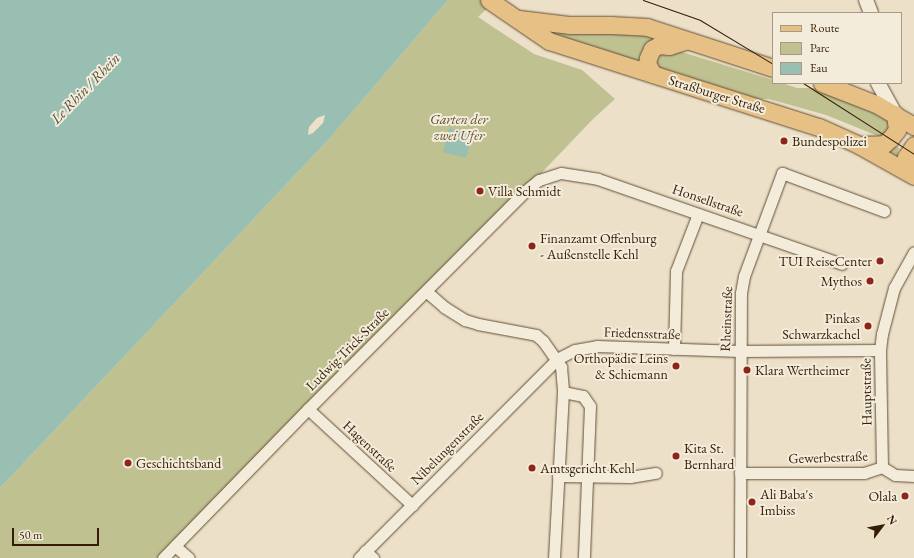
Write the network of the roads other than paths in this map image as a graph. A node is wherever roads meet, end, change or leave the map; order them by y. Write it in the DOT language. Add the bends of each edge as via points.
graph roads {
  1 [pos="489,0"];
  2 [pos="866,0"];
  3 [pos="871,12"];
  4 [pos="517,19"];
  5 [pos="687,40"];
  6 [pos="772,68"];
  7 [pos="653,74"];
  8 [pos="832,84"];
  9 [pos="879,84"];
  10 [pos="895,114"];
  11 [pos="914,126"];
  12 [pos="859,145"];
  13 [pos="914,145"];
  14 [pos="561,173"];
  15 [pos="910,174"];
  16 [pos="884,211"];
  17 [pos="698,214"];
  18 [pos="760,234"];
  19 [pos="914,252"];
  20 [pos="842,264"];
  21 [pos="427,292"];
  22 [pos="674,349"];
  23 [pos="880,350"];
  24 [pos="740,351"];
  25 [pos="557,359"];
  26 [pos="563,392"];
  27 [pos="308,409"];
  28 [pos="882,467"];
  29 [pos="656,473"];
  30 [pos="740,473"];
  31 [pos="558,476"];
  32 [pos="587,476"];
  33 [pos="914,476"];
  34 [pos="412,505"];
  35 [pos="175,546"];
  36 [pos="366,556"];
  37 [pos="162,558"];
  38 [pos="189,558"];
  39 [pos="554,558"];
  40 [pos="584,558"];
  41 [pos="740,558"];
  1 -- 4 [label="main road, Straßburger Straße"];
  2 -- 3 [label="street"];
  4 -- 5 [label="main road, Straßburger Straße" via="569,26 647,27"];
  4 -- 7 [label="main road, Straßburger Straße" via="549,41"];
  5 -- 6 [label="main road, Straßburger Straße"];
  5 -- 7 [label="main road" via="670,46 659,45 652,49 647,64"];
  7 -- 12 [label="main road, Straßburger Straße" via="819,127"];
  8 -- 10 [label="main road"];
  9 -- 10 [label="street"];
  10 -- 11 [label="main road"];
  10 -- 12 [label="main road" via="897,130 884,144"];
  12 -- 15 [label="main road, Straßburger Straße"];
  13 -- 15 [label="main road" via="906,157"];
  14 -- 17 [label="street, Honsellstraße" via="598,179"];
  14 -- 21 [label="street, Ludwig-Trick-Straße" via="539,180 524,192"];
  16 -- 18 [label="street, Rheinstraße" via="782,173"];
  17 -- 18 [label="street, Honsellstraße"];
  17 -- 22 [label="street" via="676,271"];
  18 -- 20 [label="street, Honsellstraße"];
  18 -- 24 [label="street, Rheinstraße" via="744,276 741,293"];
  19 -- 23 [label="street, Hauptstraße" via="889,301"];
  21 -- 25 [label="street" via="465,320 536,335"];
  21 -- 27 [label="street, Ludwig-Trick-Straße"];
  22 -- 24 [label="street, Friedensstraße"];
  22 -- 25 [label="street, Friedensstraße" via="597,346 575,350"];
  23 -- 24 [label="street, Friedensstraße"];
  23 -- 28 [label="street, Hauptstraße"];
  24 -- 30 [label="street, Rheinstraße"];
  25 -- 26 [label="street" via="561,367"];
  25 -- 34 [label="street, Nibelungenstraße"];
  26 -- 31 [label="street"];
  26 -- 32 [label="street" via="583,396 590,406"];
  27 -- 34 [label="street, Hagenstraße"];
  27 -- 35 [label="street, Ludwig-Trick-Straße"];
  28 -- 30 [label="street, Gewerbestraße" via="864,473"];
  28 -- 33 [label="street, Gewerbestraße" via="896,476"];
  29 -- 32 [label="street" via="630,477"];
  30 -- 41 [label="street, Rheinstraße"];
  31 -- 32 [label="street"];
  31 -- 39 [label="street"];
  32 -- 40 [label="street"];
  34 -- 36 [label="street, Nibelungenstraße"];
  35 -- 37 [label="street, Ludwig-Trick-Straße"];
  35 -- 38 [label="street"];
}
